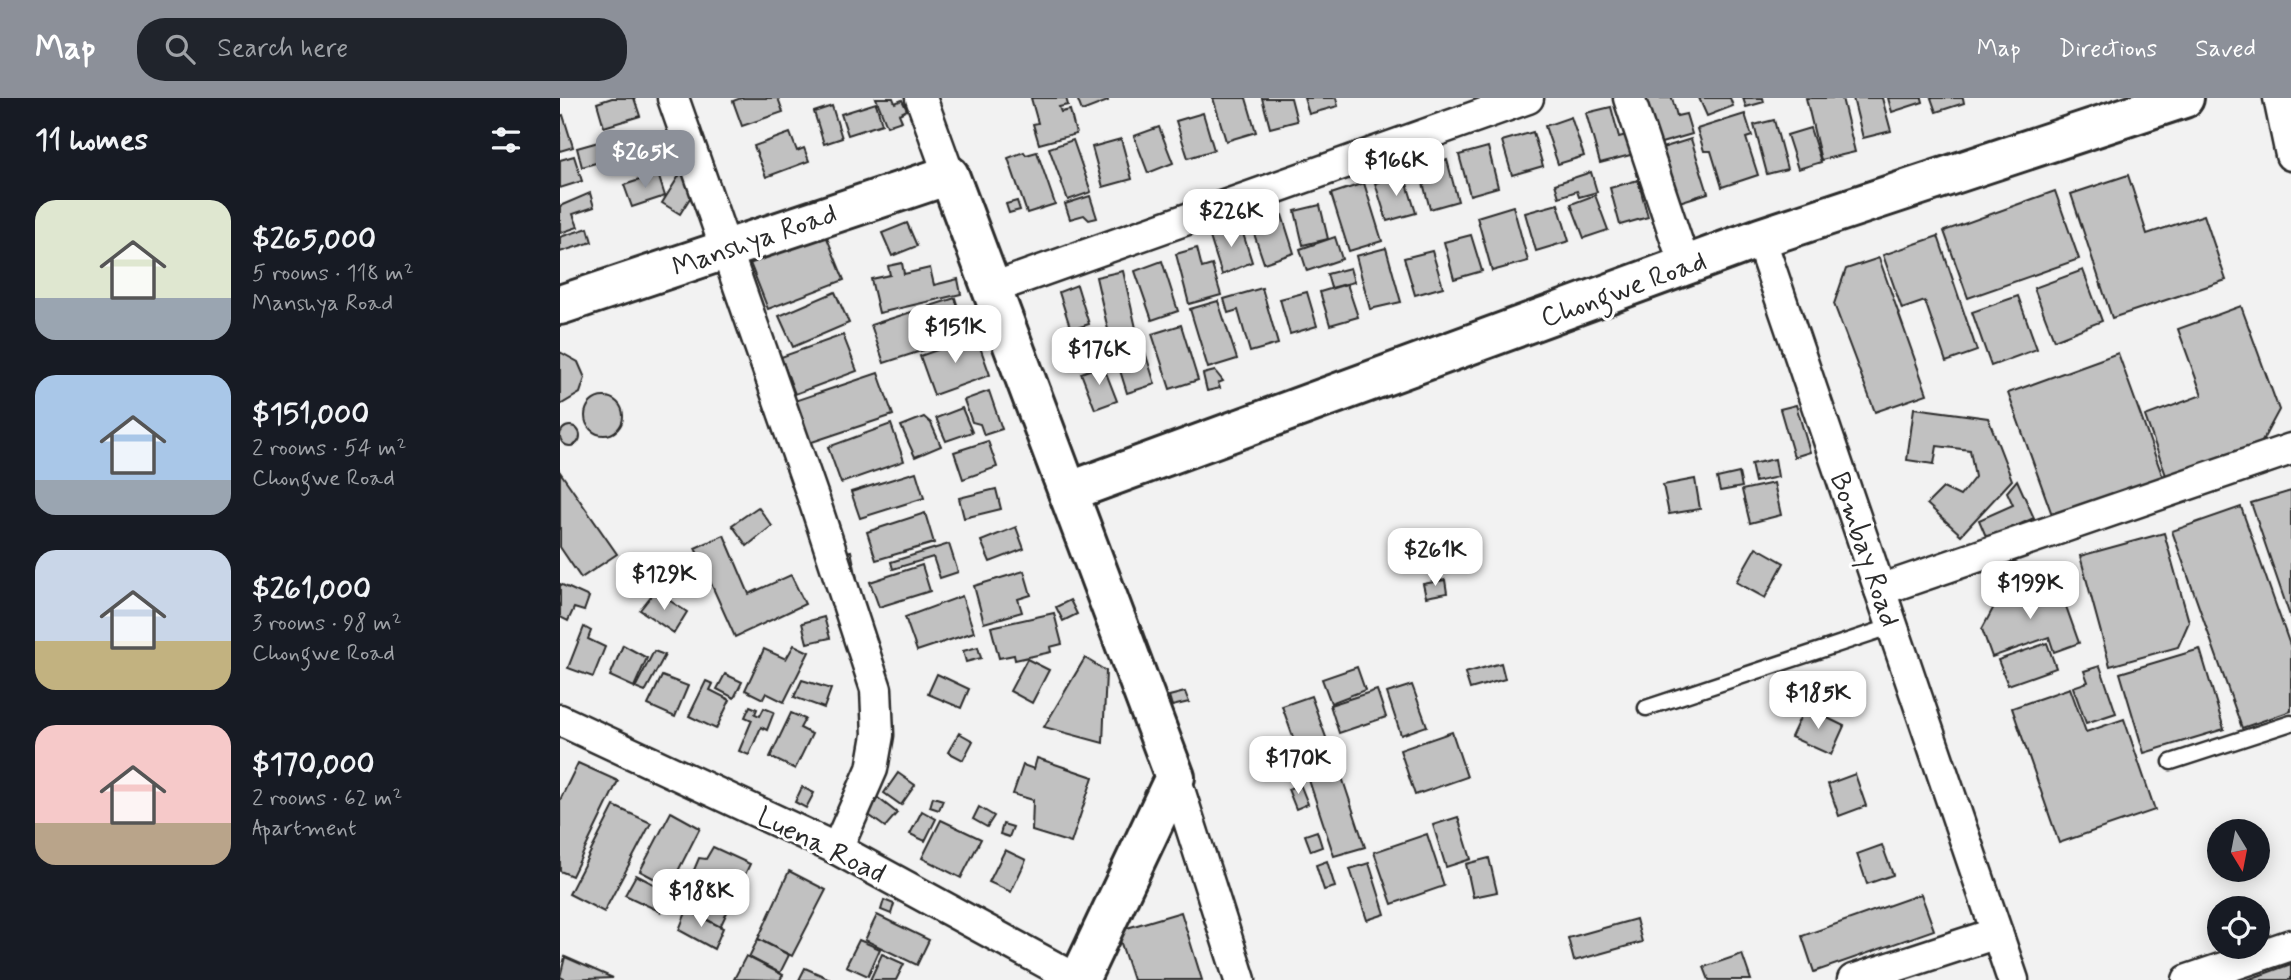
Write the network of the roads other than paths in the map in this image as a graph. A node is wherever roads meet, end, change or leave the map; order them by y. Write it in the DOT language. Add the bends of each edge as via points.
graph roads {
  1 [pos="673,98"];
  2 [pos="920,98"];
  3 [pos="1528,98"];
  4 [pos="1629,98"];
  5 [pos="2184,98"];
  6 [pos="2279,98"];
  7 [pos="2291,155"];
  8 [pos="949,175"];
  9 [pos="1760,238"];
  10 [pos="725,250"];
  11 [pos="1685,265"];
  12 [pos="990,289"];
  13 [pos="560,305"];
  14 [pos="2291,449"];
  15 [pos="1068,492"];
  16 [pos="1880,590"];
  17 [pos="1893,626"];
  18 [pos="1647,708"];
  19 [pos="560,720"];
  20 [pos="2291,723"];
  21 [pos="2171,762"];
  22 [pos="1175,777"];
  23 [pos="837,849"];
  24 [pos="1997,933"];
  25 [pos="2291,945"];
  26 [pos="1079,980"];
  27 [pos="1241,980"];
  28 [pos="1853,980"];
  29 [pos="2013,980"];
  30 [pos="2188,980"];
  1 -- 10 [label="street"];
  2 -- 8 [label="street"];
  3 -- 12 [label="street"];
  4 -- 11 [label="street"];
  5 -- 9 [label="street, Chongwe Road"];
  6 -- 7 [label="street"];
  8 -- 10 [label="street, Manshya Road"];
  8 -- 12 [label="street"];
  9 -- 11 [label="street, Chongwe Road"];
  9 -- 16 [label="street, Bombay Road"];
  10 -- 13 [label="street, Manshya Road"];
  10 -- 23 [label="street" via="876,689 878,735 872,769"];
  11 -- 15 [label="street, Chongwe Road"];
  12 -- 15 [label="street"];
  14 -- 16 [label="street"];
  15 -- 22 [label="street"];
  16 -- 17 [label="street, Bombay Road"];
  17 -- 18 [label="lane"];
  17 -- 24 [label="street, Bombay Road"];
  19 -- 23 [label="street, Luena Road"];
  20 -- 21 [label="lane"];
  22 -- 26 [label="street"];
  22 -- 27 [label="street"];
  23 -- 26 [label="street, Luena Road"];
  24 -- 28 [label="street"];
  24 -- 29 [label="street, Bombay Road"];
  25 -- 30 [label="street"];
}
